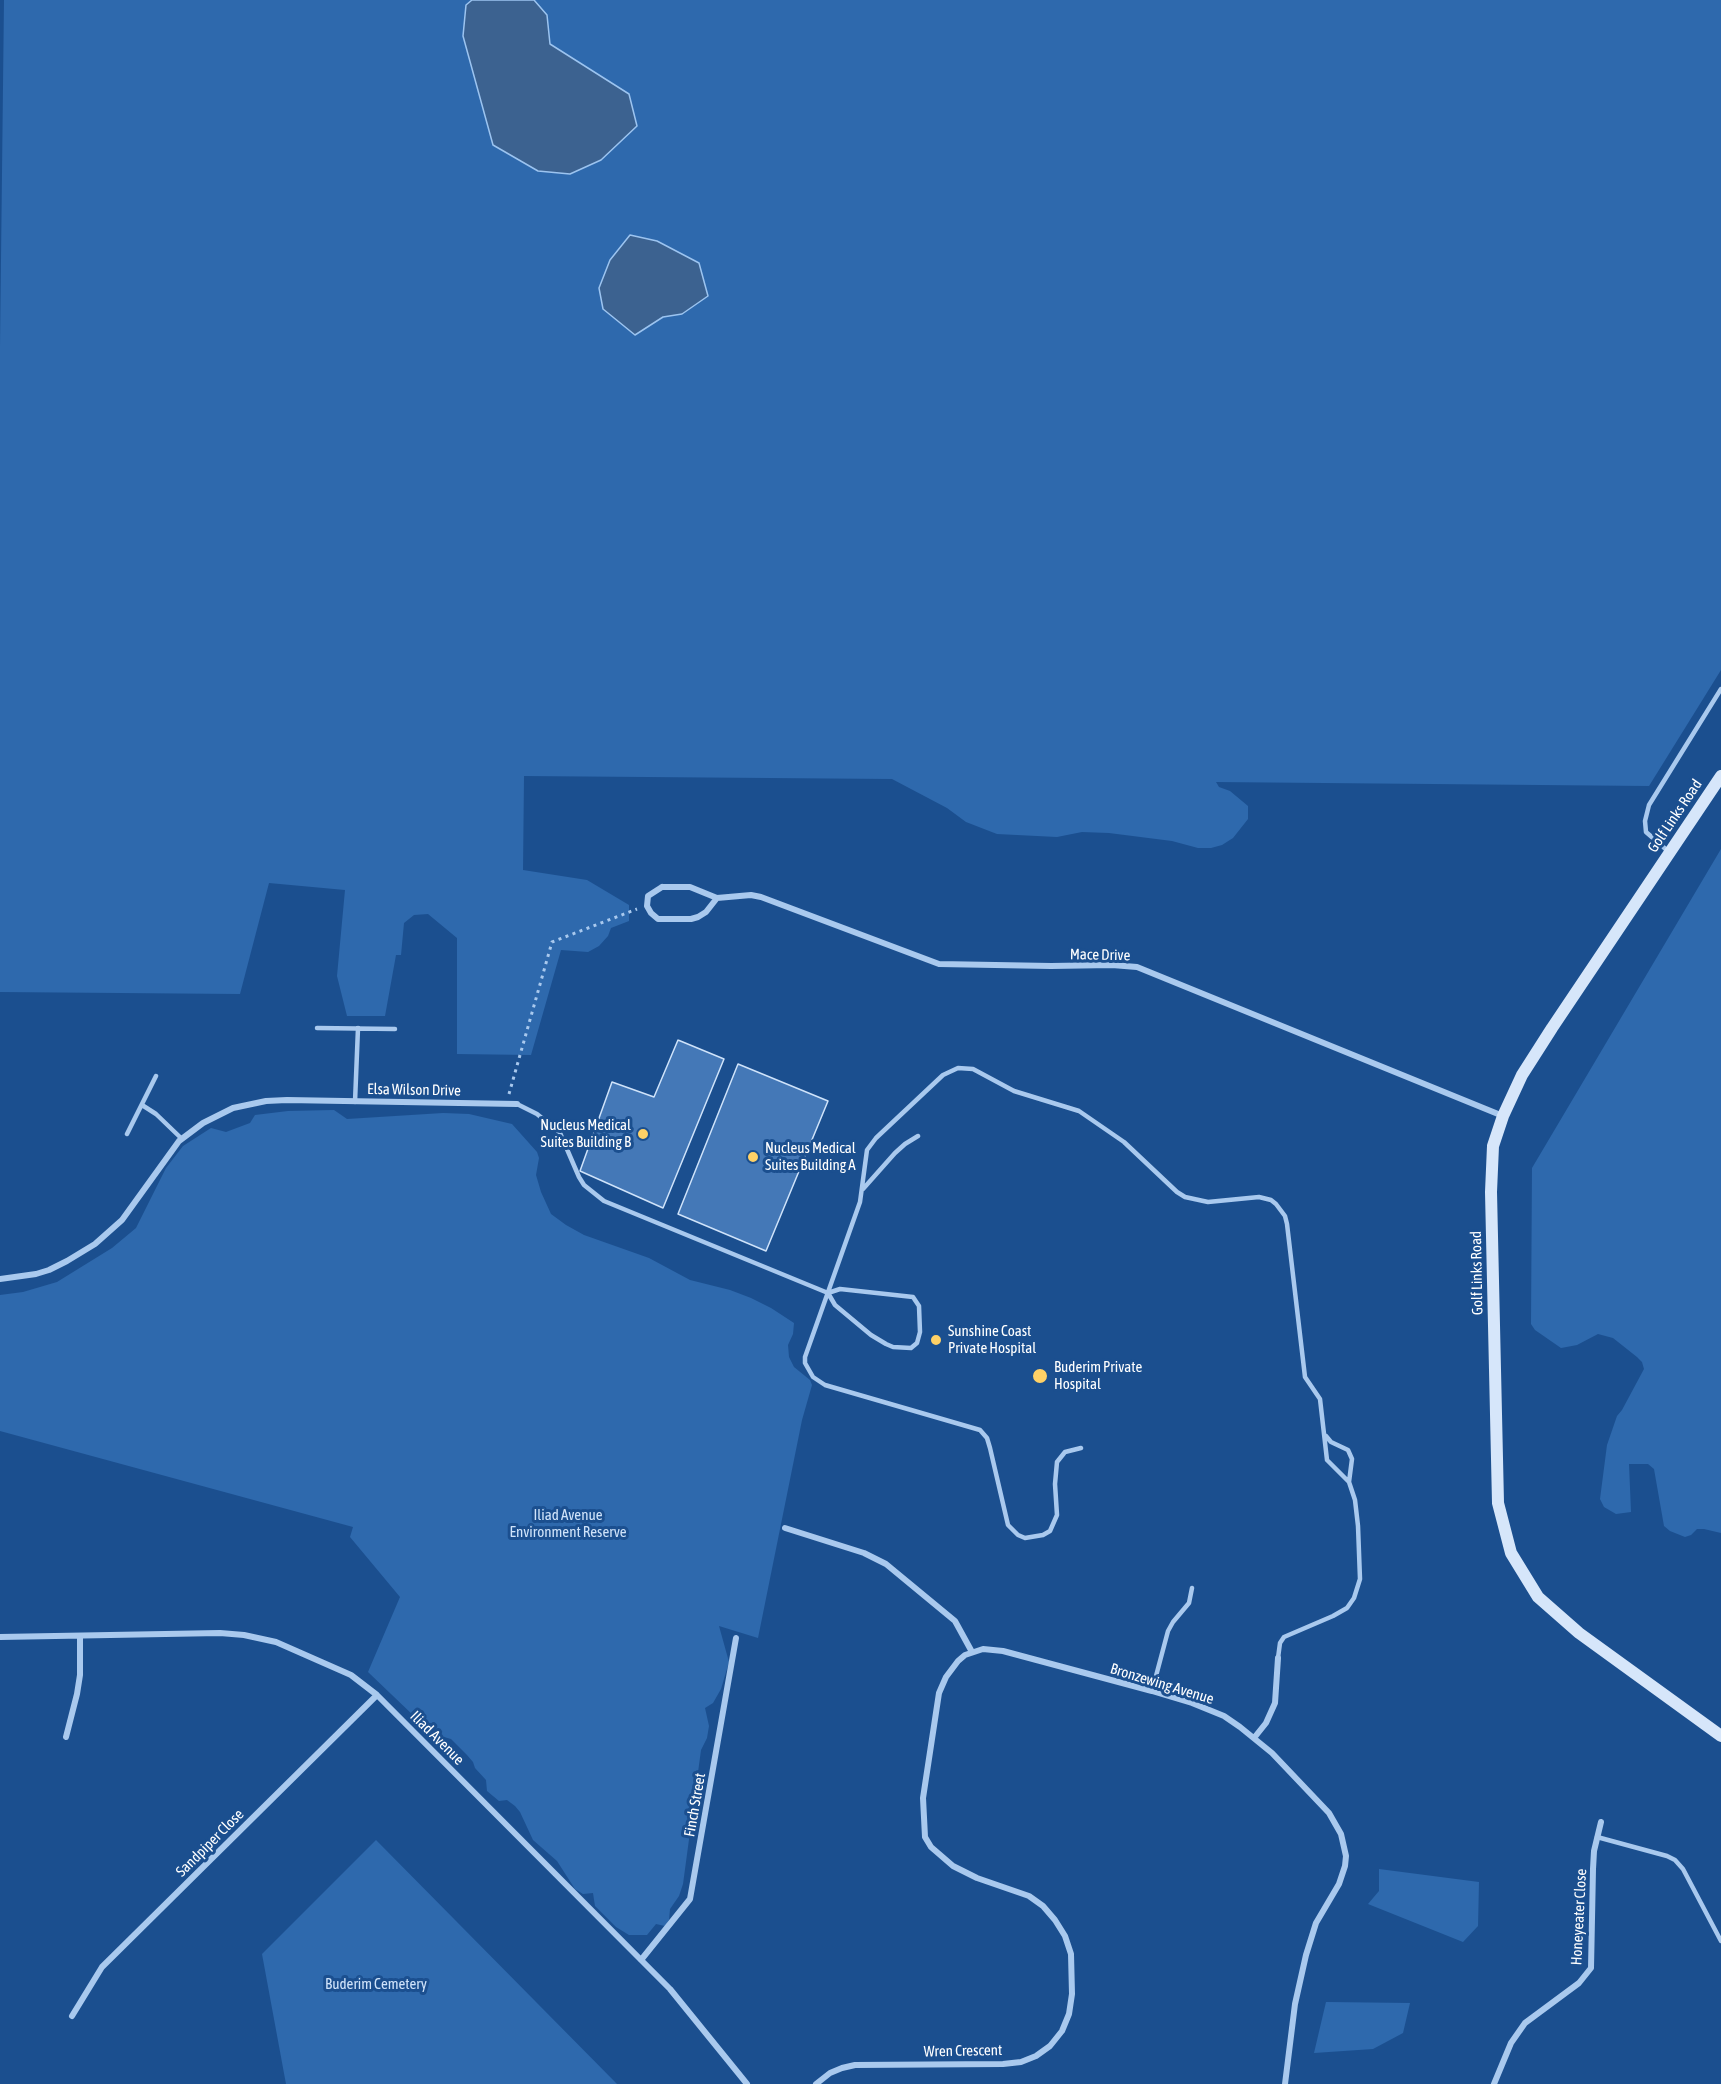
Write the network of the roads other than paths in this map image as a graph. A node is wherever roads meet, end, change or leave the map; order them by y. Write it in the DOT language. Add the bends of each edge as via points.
graph roads {
  1 [pos="1721,689"];
  2 [pos="1721,776"];
  3 [pos="1669,852"];
  4 [pos="717,898"];
  5 [pos="317,1028"];
  6 [pos="358,1028"];
  7 [pos="395,1029"];
  8 [pos="156,1076"];
  9 [pos="355,1102"];
  10 [pos="517,1104"];
  11 [pos="142,1105"];
  12 [pos="1503,1116"];
  13 [pos="127,1134"];
  14 [pos="918,1136"];
  15 [pos="182,1139"];
  16 [pos="863,1189"];
  17 [pos="0,1279"];
  18 [pos="828,1293"];
  19 [pos="1326,1436"];
  20 [pos="1081,1448"];
  21 [pos="1349,1482"];
  22 [pos="785,1528"];
  23 [pos="1192,1588"];
  24 [pos="80,1636"];
  25 [pos="0,1637"];
  26 [pos="736,1638"];
  27 [pos="972,1652"];
  28 [pos="1278,1658"];
  29 [pos="1152,1691"];
  30 [pos="377,1695"];
  31 [pos="1721,1736"];
  32 [pos="66,1737"];
  33 [pos="1254,1738"];
  34 [pos="1601,1822"];
  35 [pos="1597,1837"];
  36 [pos="1721,1941"];
  37 [pos="641,1959"];
  38 [pos="72,2016"];
  39 [pos="747,2084"];
  40 [pos="816,2084"];
  41 [pos="1285,2084"];
  42 [pos="1494,2084"];
  1 -- 3 [label="lane" via="1648,805 1646,832"];
  2 -- 3 [label="main road, Golf Links Road"];
  3 -- 12 [label="main road, Golf Links Road" via="1522,1075"];
  4 -- 4 [label="street, Mace Drive" via="690,887 662,887 648,896 647,906 658,919 691,920 706,912"];
  4 -- 12 [label="street, Mace Drive" via="761,897 939,964 1137,967"];
  5 -- 6 [label="lane"];
  6 -- 7 [label="lane"];
  6 -- 9 [label="lane"];
  8 -- 11 [label="lane"];
  9 -- 10 [label="street, Elsa Wilson Drive"];
  9 -- 15 [label="street, Elsa Wilson Drive" via="287,1100 248,1104 213,1118"];
  10 -- 18 [label="lane, Elsa Wilson Drive" via="560,1133 584,1185 604,1201"];
  11 -- 13 [label="lane"];
  11 -- 15 [label="lane"];
  12 -- 31 [label="main road, Golf Links Road" via="1493,1146 1492,1250 1498,1503 1511,1553 1538,1597 1571,1626"];
  14 -- 16 [label="lane" via="905,1144"];
  15 -- 17 [label="street, Elsa Wilson Drive" via="122,1220 95,1244 50,1269"];
  16 -- 18 [label="lane"];
  16 -- 19 [label="lane" via="864,1158 871,1143 943,1075 964,1067 1014,1091 1079,1111 1124,1142 1185,1197 1208,1202 1254,1197 1271,1200 1287,1224 1304,1371 1320,1399"];
  18 -- 18 [label="lane, Elsa Wilson Drive" via="840,1289 913,1297 919,1306 917,1343 911,1348 886,1344 835,1305"];
  18 -- 20 [label="lane" via="805,1357 808,1370 831,1388 980,1430 990,1448 1005,1518 1018,1535 1033,1538 1050,1531 1057,1515 1057,1462 1065,1452"];
  19 -- 21 [label="lane" via="1327,1460"];
  19 -- 21 [label="lane" via="1351,1454"];
  21 -- 28 [label="lane" via="1355,1500 1361,1563 1354,1598 1342,1612 1284,1637"];
  22 -- 27 [label="street" via="864,1552 886,1564 955,1621"];
  23 -- 29 [label="lane" via="1189,1604 1168,1630"];
  24 -- 25 [label="street, Iliad Avenue"];
  24 -- 30 [label="street, Iliad Avenue" via="220,1633 259,1637 339,1669"];
  24 -- 32 [label="street" via="78,1694"];
  26 -- 37 [label="street, Finch Street" via="690,1899"];
  27 -- 29 [label="street, Bronzewing Avenue" via="1003,1651"];
  27 -- 40 [label="street, Wren Crescent" via="952,1669 937,1700 923,1798 925,1837 953,1866 1029,1896 1056,1920 1071,1954 1069,2014 1050,2046 1021,2062 855,2066 836,2070"];
  28 -- 33 [label="street" via="1275,1703"];
  29 -- 33 [label="street, Bronzewing Avenue" via="1224,1716"];
  30 -- 37 [label="street, Iliad Avenue"];
  30 -- 38 [label="street, Sandpiper Close" via="102,1967"];
  33 -- 41 [label="street, Bronzewing Avenue" via="1329,1813 1341,1834 1346,1856 1343,1876 1317,1923 1301,1975"];
  34 -- 35 [label="street, Honeyeater Close"];
  35 -- 36 [label="lane" via="1675,1860"];
  35 -- 42 [label="street, Honeyeater Close" via="1591,1968 1579,1983 1525,2023 1511,2043"];
  37 -- 39 [label="street, Iliad Avenue" via="684,2004"];
}
